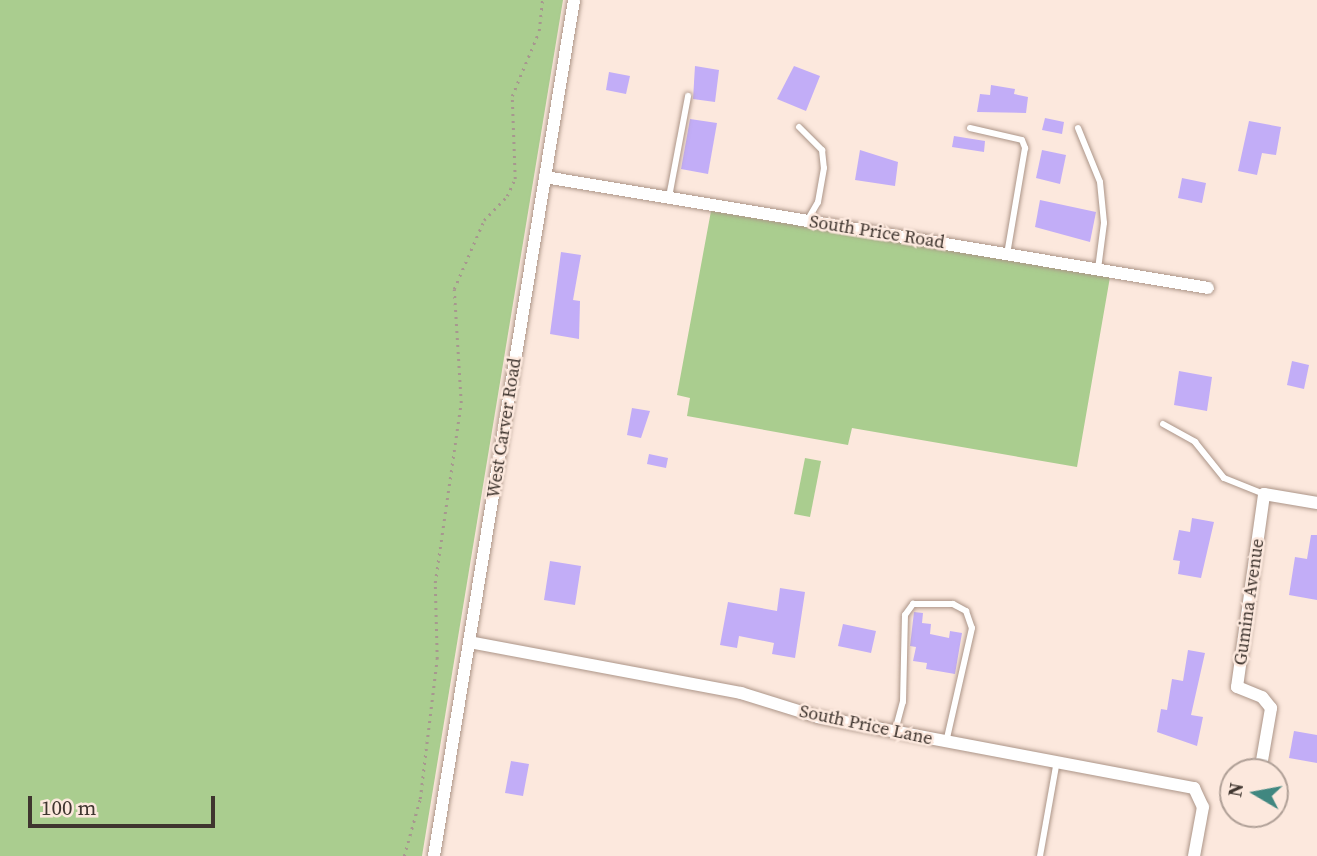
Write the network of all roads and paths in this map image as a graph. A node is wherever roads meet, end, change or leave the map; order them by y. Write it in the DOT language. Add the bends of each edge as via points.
graph roads {
  1 [pos="542,0"];
  2 [pos="574,0"];
  3 [pos="688,96"];
  4 [pos="799,127"];
  5 [pos="970,128"];
  6 [pos="1078,128"];
  7 [pos="545,177"];
  8 [pos="669,198"];
  9 [pos="807,221"];
  10 [pos="1007,254"];
  11 [pos="1098,269"];
  12 [pos="1208,288"];
  13 [pos="1163,424"];
  14 [pos="1264,494"];
  15 [pos="1317,503"];
  16 [pos="479,644"];
  17 [pos="895,731"];
  18 [pos="946,742"];
  19 [pos="1262,758"];
  20 [pos="1057,761"];
  21 [pos="404,856"];
  22 [pos="434,856"];
  23 [pos="1040,856"];
  24 [pos="1194,856"];
  1 -- 21 [label="path" via="539,31 512,96 515,179 507,196 484,220 454,289 461,403 435,583 437,659 420,799"];
  2 -- 7 [label="street, West Carver Road"];
  3 -- 8 [label="lane"];
  4 -- 9 [label="lane" via="822,150 824,168 818,202"];
  5 -- 10 [label="lane" via="1021,140 1025,148"];
  6 -- 11 [label="lane" via="1100,183 1104,223"];
  7 -- 8 [label="street, South Price Road"];
  7 -- 16 [label="street, West Carver Road"];
  8 -- 9 [label="street, South Price Road"];
  9 -- 10 [label="street, South Price Road"];
  10 -- 11 [label="street, South Price Road"];
  11 -- 12 [label="street, South Price Road"];
  13 -- 14 [label="lane" via="1195,442 1224,478"];
  14 -- 15 [label="street"];
  14 -- 19 [label="street, Gumina Avenue" via="1237,687 1262,697 1271,708"];
  16 -- 17 [label="street, South Price Lane" via="741,693 802,713"];
  16 -- 22 [label="street, West Carver Road"];
  17 -- 18 [label="street, South Price Lane"];
  17 -- 18 [label="lane" via="903,702 905,615 913,604 953,604 966,611 972,628"];
  18 -- 20 [label="street, South Price Lane"];
  20 -- 23 [label="lane"];
  20 -- 24 [label="street, South Price Lane" via="1194,788 1203,807"];
}
